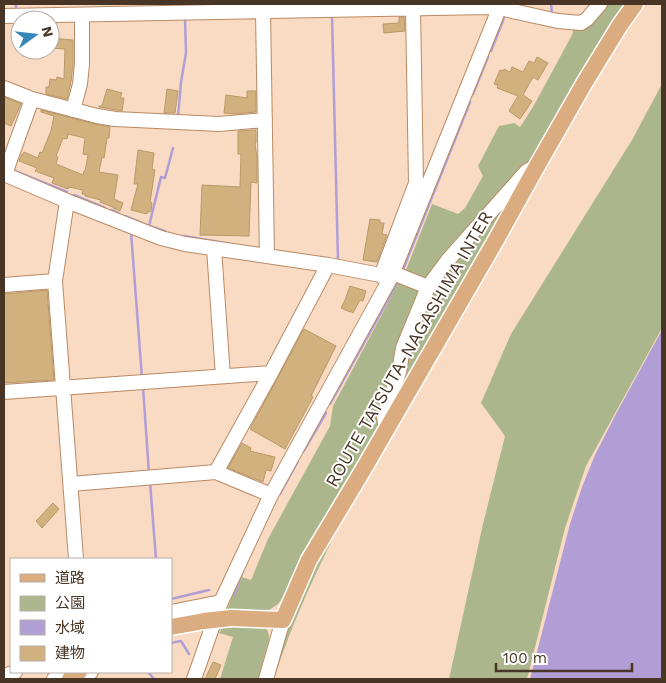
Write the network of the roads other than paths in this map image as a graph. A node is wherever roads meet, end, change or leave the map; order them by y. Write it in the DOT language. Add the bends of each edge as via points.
graph roads {
  1 [pos="600,4"];
  2 [pos="634,4"];
  3 [pos="443,6"];
  4 [pos="494,6"];
  5 [pos="178,8"];
  6 [pos="413,8"];
  7 [pos="90,11"];
  8 [pos="263,11"];
  9 [pos="4,16"];
  10 [pos="4,88"];
  11 [pos="32,99"];
  12 [pos="73,110"];
  13 [pos="265,120"];
  14 [pos="537,166"];
  15 [pos="4,174"];
  16 [pos="67,201"];
  17 [pos="214,248"];
  18 [pos="267,256"];
  19 [pos="328,265"];
  20 [pos="388,275"];
  21 [pos="55,281"];
  22 [pos="4,285"];
  23 [pos="428,287"];
  24 [pos="271,373"];
  25 [pos="223,376"];
  26 [pos="63,388"];
  27 [pos="4,392"];
  28 [pos="386,430"];
  29 [pos="216,472"];
  30 [pos="71,484"];
  31 [pos="271,495"];
  32 [pos="76,558"];
  33 [pos="221,602"];
  34 [pos="172,612"];
  35 [pos="283,620"];
  36 [pos="172,627"];
  37 [pos="212,628"];
  38 [pos="172,634"];
  39 [pos="194,679"];
  40 [pos="266,679"];
  1 -- 4 [label="street" via="581,22 558,21"];
  2 -- 14 [label="main road, ROUTE TATSUTA-NAGASHIMA INTER"];
  3 -- 4 [label="street"];
  3 -- 6 [label="street"];
  4 -- 20 [label="street"];
  5 -- 7 [label="street"];
  5 -- 8 [label="street"];
  6 -- 8 [label="street"];
  6 -- 20 [label="street" via="416,183"];
  7 -- 9 [label="street"];
  7 -- 12 [label="street"];
  8 -- 13 [label="street"];
  10 -- 11 [label="street"];
  11 -- 12 [label="street"];
  11 -- 15 [label="street"];
  12 -- 13 [label="street" via="97,116 179,123"];
  13 -- 18 [label="street"];
  14 -- 23 [label="street" via="527,171"];
  14 -- 28 [label="main road, ROUTE TATSUTA-NAGASHIMA INTER"];
  15 -- 16 [label="street"];
  16 -- 17 [label="street" via="161,238"];
  16 -- 21 [label="street"];
  17 -- 18 [label="street"];
  17 -- 25 [label="street"];
  18 -- 19 [label="street"];
  19 -- 20 [label="street"];
  19 -- 24 [label="street"];
  20 -- 23 [label="street"];
  20 -- 31 [label="street"];
  21 -- 22 [label="street"];
  21 -- 26 [label="street"];
  23 -- 28 [label="street" via="403,348 399,372 384,417"];
  24 -- 25 [label="street"];
  24 -- 29 [label="street"];
  25 -- 26 [label="street"];
  26 -- 27 [label="street"];
  26 -- 30 [label="street"];
  28 -- 35 [label="main road, ROUTE TATSUTA-NAGASHIMA INTER" via="309,560"];
  29 -- 30 [label="street"];
  29 -- 31 [label="street"];
  30 -- 32 [label="street"];
  31 -- 33 [label="street"];
  33 -- 34 [label="street"];
  33 -- 37 [label="street"];
  35 -- 36 [label="main road, bridge" via="231,618"];
  35 -- 40 [label="street"];
  37 -- 38 [label="street"];
  37 -- 39 [label="street"];
}
